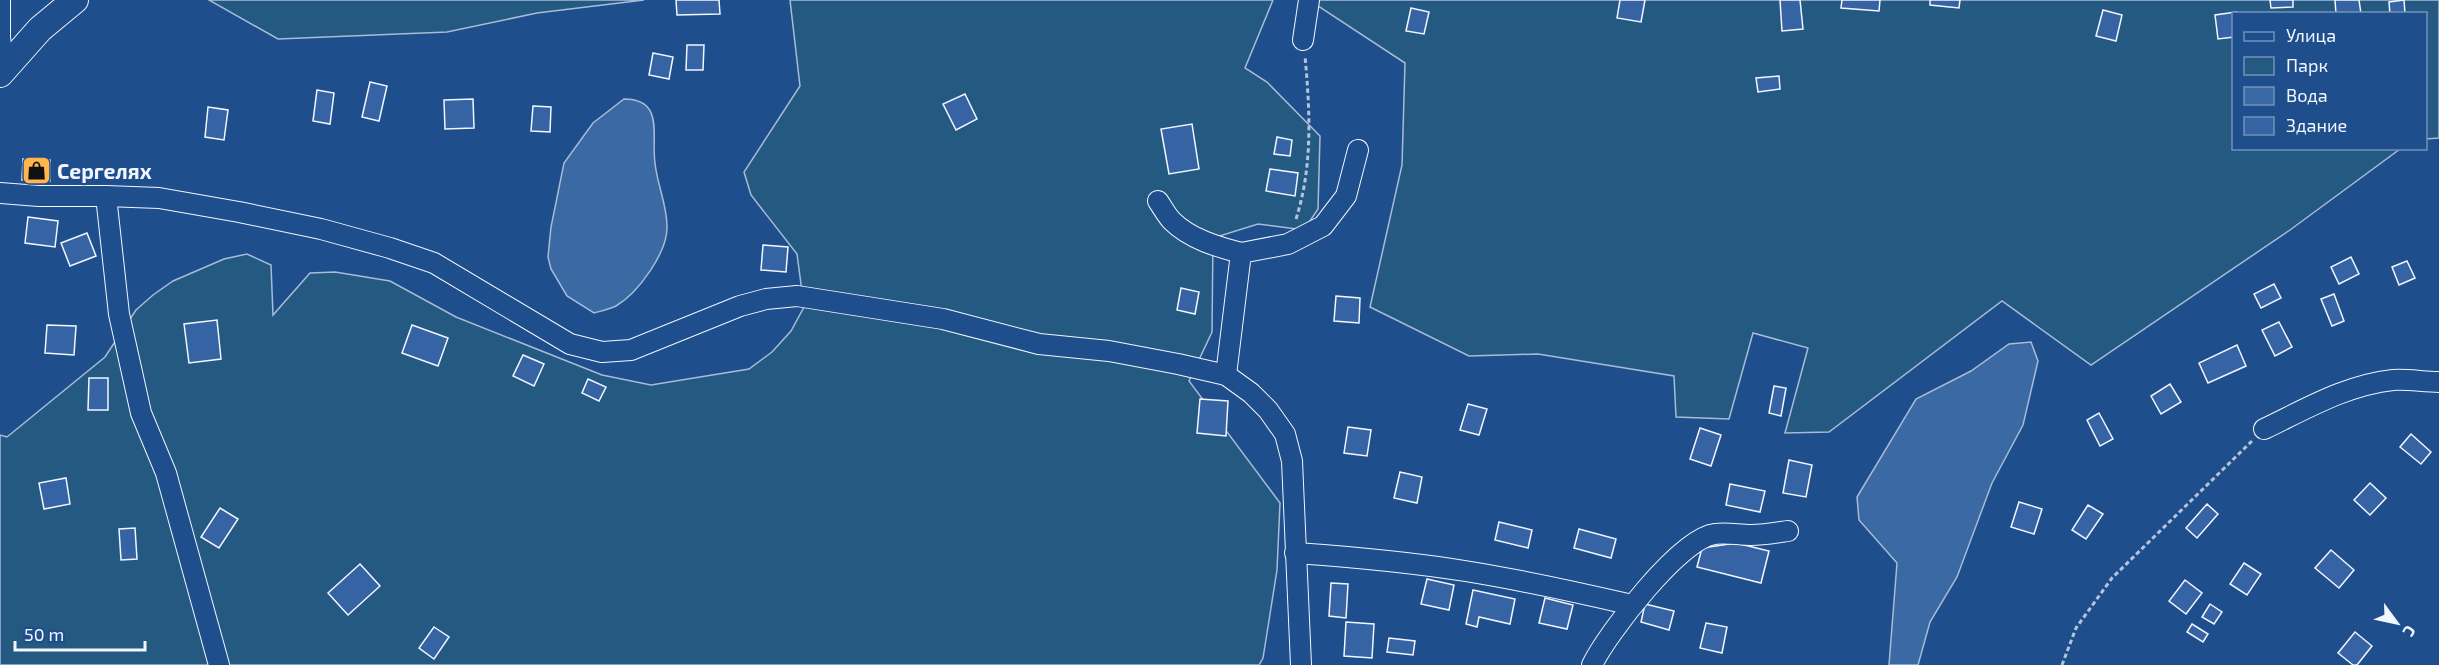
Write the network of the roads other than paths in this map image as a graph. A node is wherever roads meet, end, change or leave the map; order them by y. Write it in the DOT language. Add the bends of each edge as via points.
graph roads {
  1 [pos="0,0"];
  2 [pos="75,0"];
  3 [pos="1309,0"];
  4 [pos="1303,40"];
  5 [pos="2,72"];
  6 [pos="1358,150"];
  7 [pos="0,193"];
  8 [pos="106,196"];
  9 [pos="1158,201"];
  10 [pos="1241,253"];
  11 [pos="1226,375"];
  12 [pos="2439,382"];
  13 [pos="2264,429"];
  14 [pos="1788,531"];
  15 [pos="1295,552"];
  16 [pos="1632,605"];
  17 [pos="219,665"];
  18 [pos="1301,665"];
  19 [pos="1592,665"];
  1 -- 5 [label="street"];
  2 -- 5 [label="main road" via="40,29"];
  3 -- 4 [label="street"];
  6 -- 10 [label="street" via="1346,196 1323,226 1288,244"];
  7 -- 8 [label="street"];
  8 -- 11 [label="street" via="159,198 239,212 390,248 434,264 570,344 602,352 631,350 740,306 797,296 943,320 1039,344 1109,351"];
  8 -- 17 [label="street" via="119,314 141,413 166,473"];
  9 -- 10 [label="street" via="1172,221 1191,234 1213,246"];
  10 -- 11 [label="street"];
  11 -- 15 [label="street" via="1251,393 1285,434 1292,461"];
  12 -- 13 [label="street" via="2396,380 2367,384 2335,394"];
  14 -- 16 [label="street" via="1704,537 1689,547"];
  15 -- 16 [label="street" via="1465,571"];
  15 -- 18 [label="street"];
  16 -- 19 [label="street"];
}
